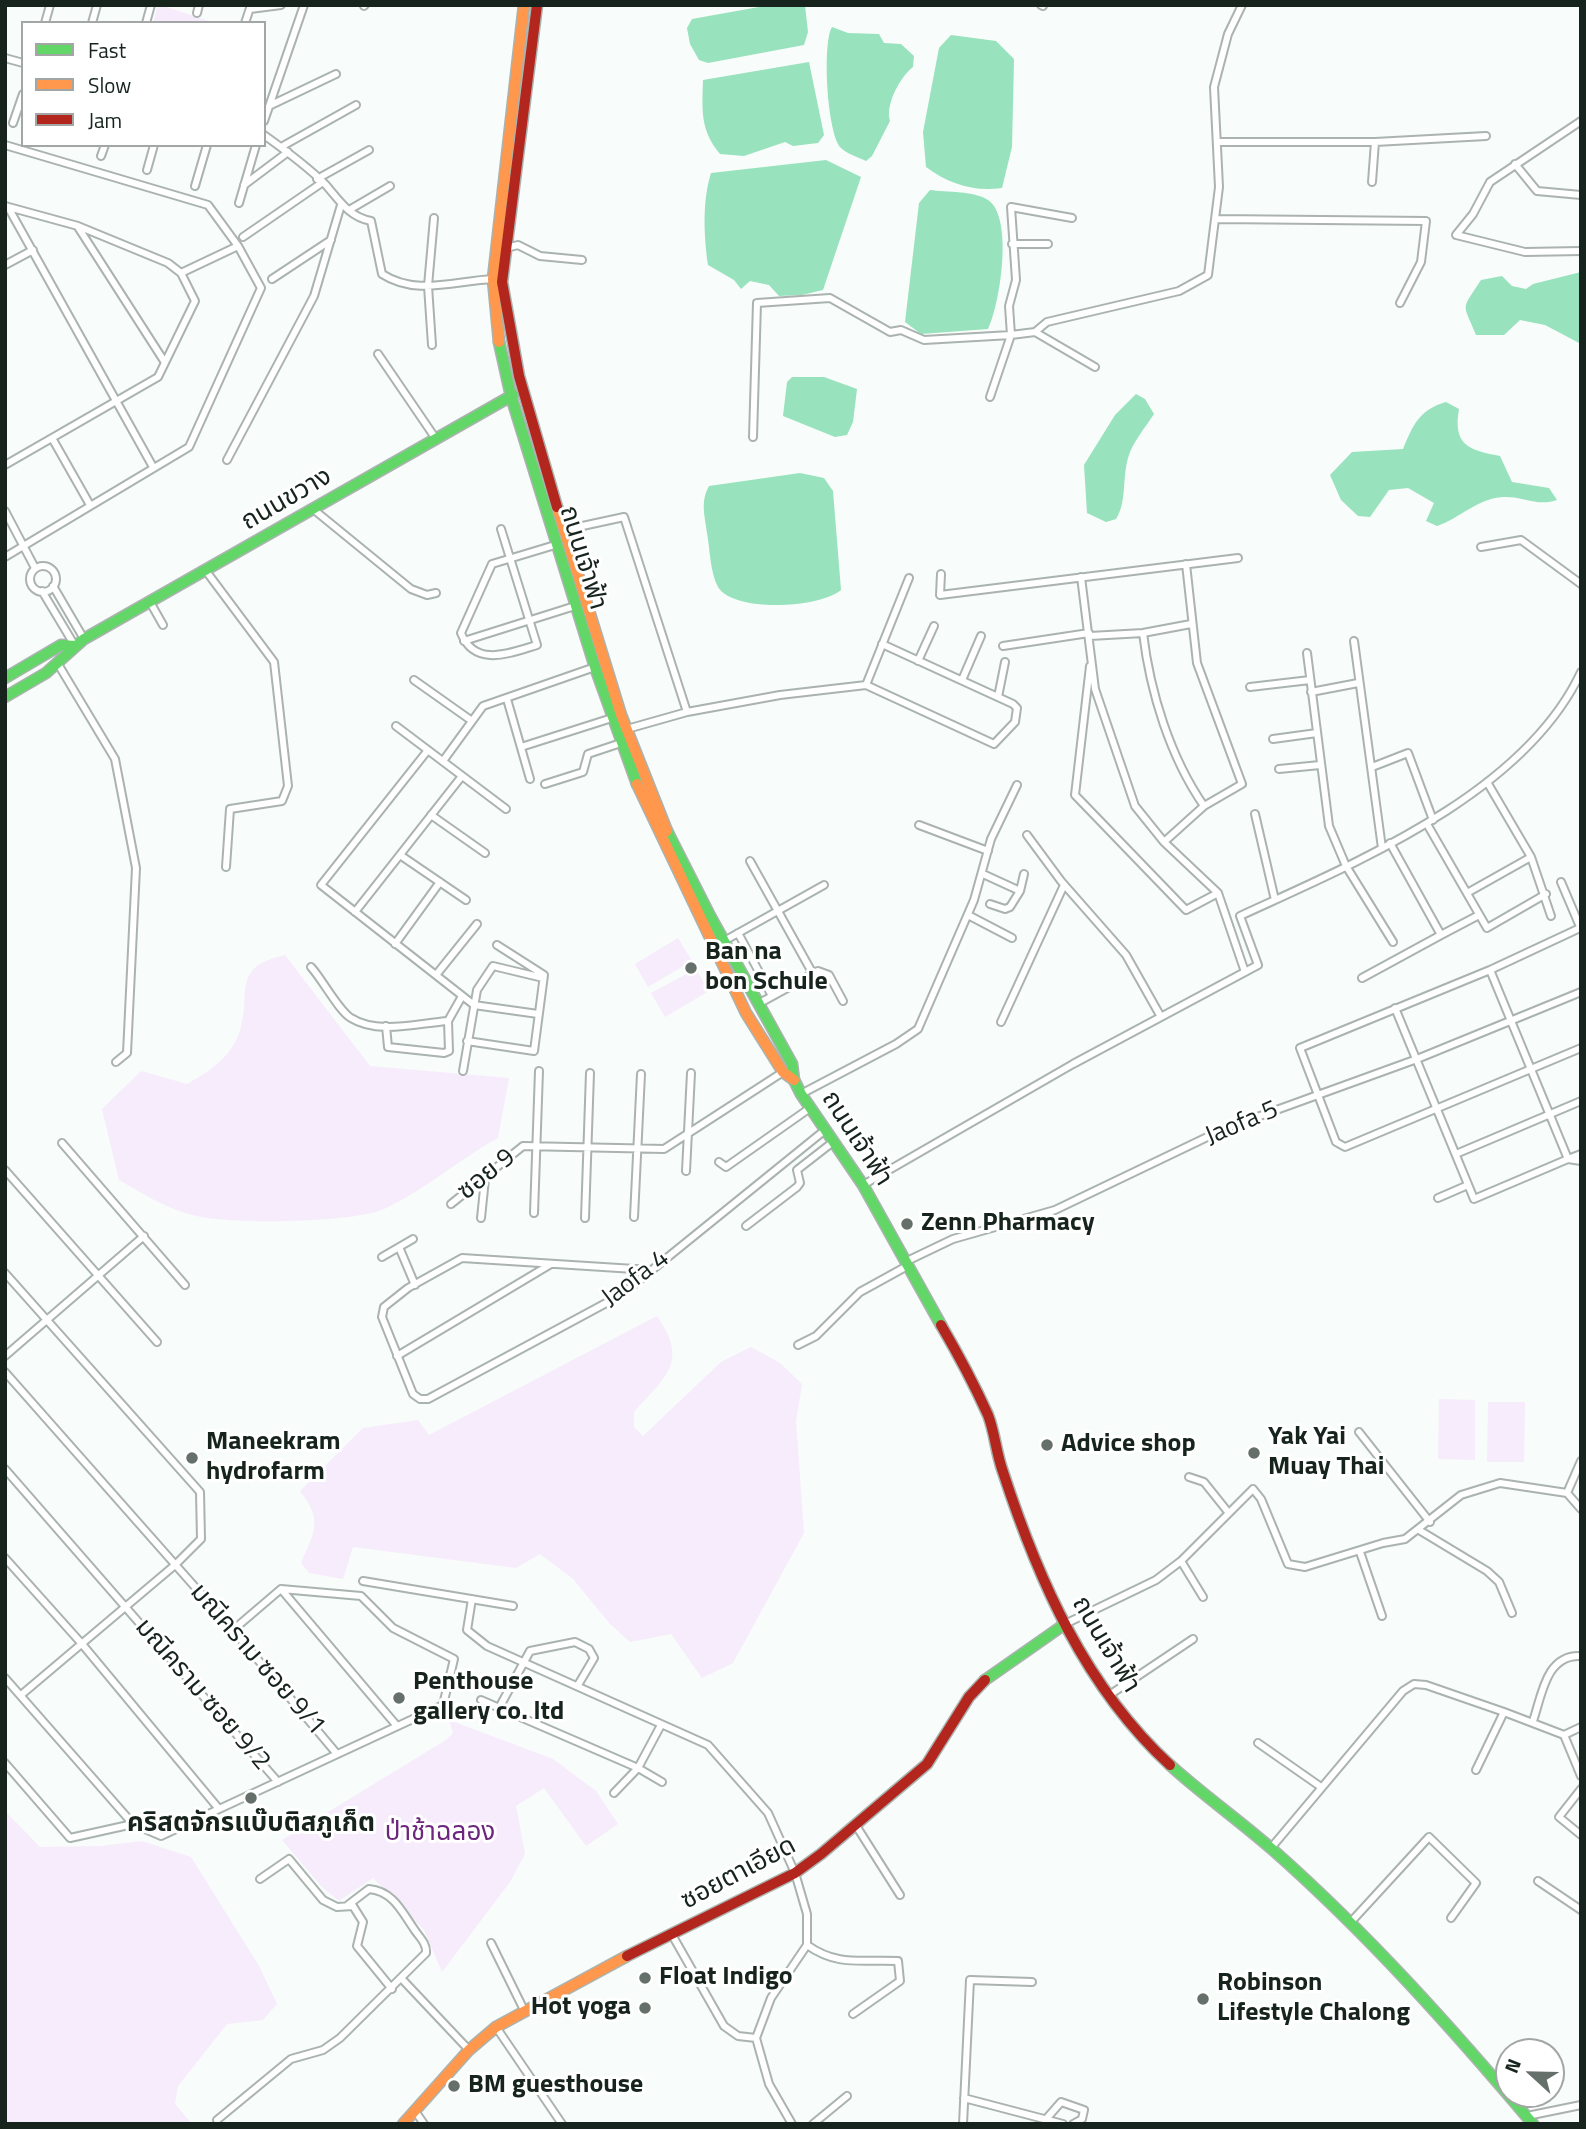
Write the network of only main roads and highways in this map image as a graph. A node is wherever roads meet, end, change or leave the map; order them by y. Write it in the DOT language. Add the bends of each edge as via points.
graph roads {
  1 [pos="524,5"];
  2 [pos="537,5"];
  3 [pos="515,394"];
  4 [pos="79,643"];
  5 [pos="5,678"];
  6 [pos="5,697"];
  7 [pos="794,1080"];
  8 [pos="1065,1624"];
  9 [pos="1530,2120"];
  10 [pos="402,2124"];
  1 -- 3 [label="main road, ถนนเจ้าฟ้า" via="493,279 498,337"];
  2 -- 3 [label="main road, ถนนเจ้าฟ้า" via="503,293"];
  3 -- 4 [label="main road, ถนนขวาง"];
  3 -- 7 [label="main road, ถนนเจ้าฟ้า" via="627,729 664,824 792,1064"];
  3 -- 7 [label="main road, ถนนเจ้าฟ้า" via="555,545 621,743 665,851 746,1013 783,1072"];
  4 -- 5 [label="main road, ถนนขวาง" via="61,645"];
  4 -- 6 [label="main road, ถนนขวาง" via="58,664"];
  7 -- 8 [label="main road, ถนนเจ้าฟ้า" via="863,1185 989,1418 1002,1470"];
  8 -- 9 [label="main road, ถนนเจ้าฟ้า" via="1108,1696 1144,1741 1208,1800 1271,1848 1350,1923 1441,2016"];
  8 -- 10 [label="main road, ซอยตาเอียด" via="985,1680 968,1697 927,1764 795,1873 496,2026"];
}
